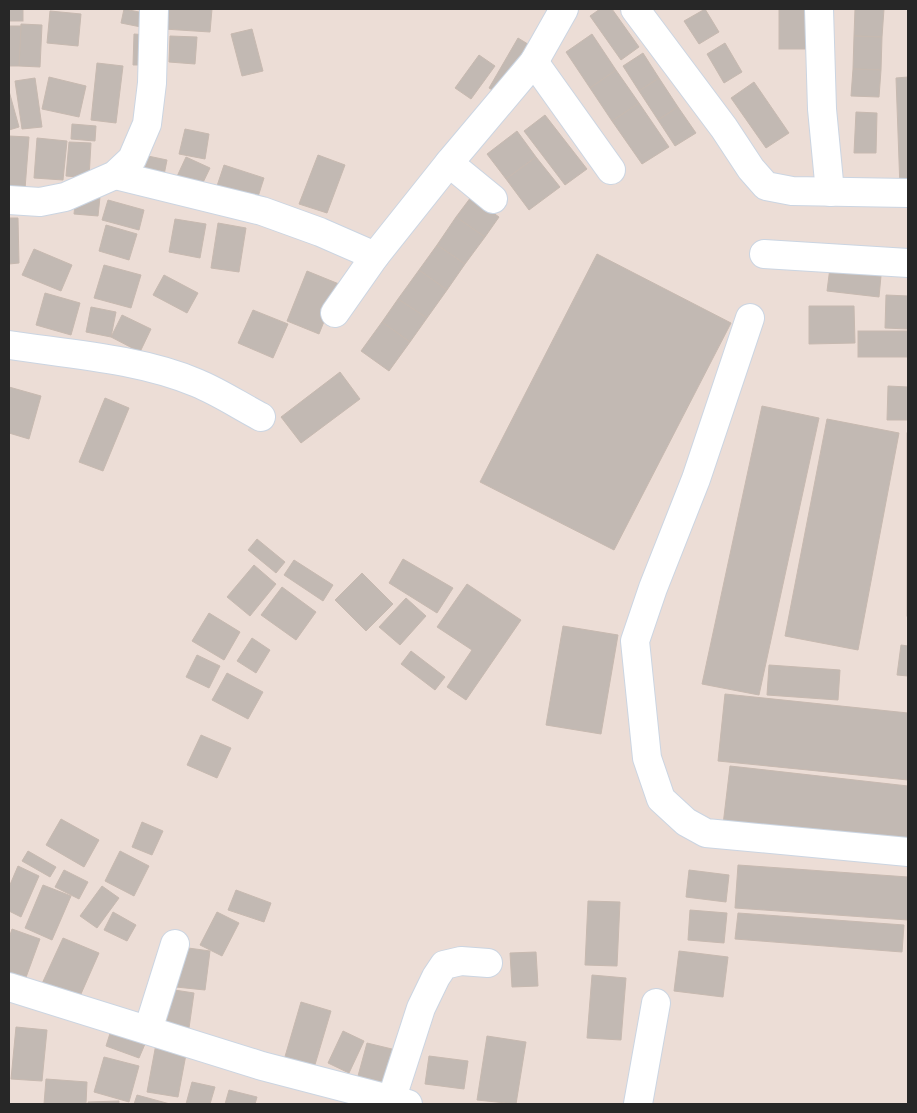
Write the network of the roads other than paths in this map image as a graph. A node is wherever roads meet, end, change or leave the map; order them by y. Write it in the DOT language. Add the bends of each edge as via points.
graph roads {
  1 [pos="154,9"];
  2 [pos="564,9"];
  3 [pos="635,9"];
  4 [pos="819,9"];
  5 [pos="534,62"];
  6 [pos="449,163"];
  7 [pos="611,170"];
  8 [pos="115,175"];
  9 [pos="830,192"];
  10 [pos="908,193"];
  11 [pos="493,199"];
  12 [pos="9,200"];
  13 [pos="764,254"];
  14 [pos="375,256"];
  15 [pos="908,263"];
  16 [pos="335,313"];
  17 [pos="750,318"];
  18 [pos="9,345"];
  19 [pos="261,417"];
  20 [pos="908,852"];
  21 [pos="175,944"];
  22 [pos="488,963"];
  23 [pos="9,987"];
  24 [pos="656,1003"];
  25 [pos="148,1030"];
  26 [pos="396,1103"];
  27 [pos="638,1104"];
  1 -- 8 [label="street" via="152,83 146,124 132,159"];
  2 -- 5 [label="street"];
  3 -- 9 [label="street" via="759,178 792,191"];
  4 -- 9 [label="street" via="822,109"];
  5 -- 6 [label="street"];
  5 -- 7 [label="street"];
  6 -- 11 [label="street"];
  6 -- 14 [label="street"];
  8 -- 12 [label="street" via="65,197 40,202"];
  8 -- 14 [label="street" via="262,211"];
  9 -- 10 [label="street"];
  13 -- 15 [label="street"];
  14 -- 16 [label="street"];
  17 -- 20 [label="street" via="696,479 635,640 647,758 661,799 686,822 706,832"];
  18 -- 19 [label="street" via="164,371 197,383"];
  21 -- 25 [label="street"];
  22 -- 26 [label="street" via="461,961 444,965 436,977 421,1008"];
  23 -- 25 [label="street"];
  24 -- 27 [label="street"];
  25 -- 26 [label="street"];
}
